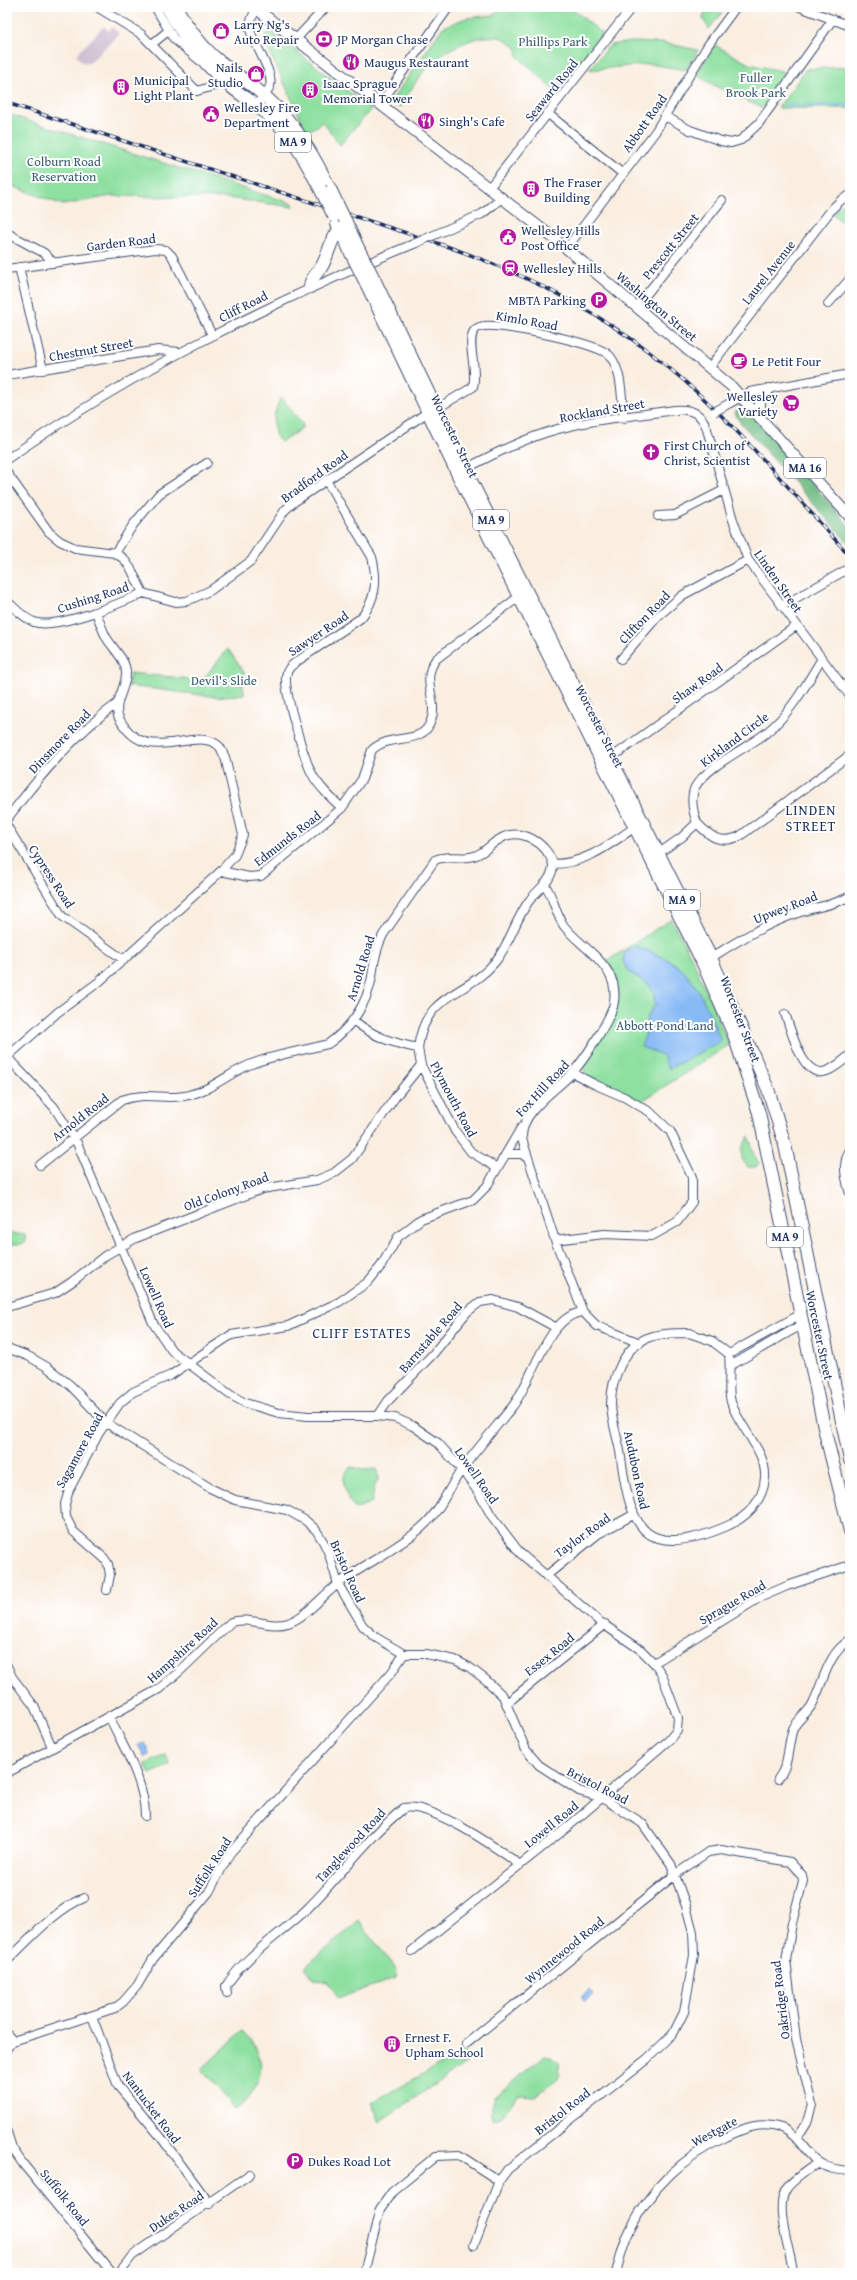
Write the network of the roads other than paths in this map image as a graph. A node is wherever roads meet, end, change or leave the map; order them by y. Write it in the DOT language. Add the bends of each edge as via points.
graph roads {
  1 [pos="97,7"];
  2 [pos="155,7"];
  3 [pos="167,7"];
  4 [pos="176,7"];
  5 [pos="326,7"];
  6 [pos="448,7"];
  7 [pos="632,7"];
  8 [pos="736,7"];
  9 [pos="800,7"];
  10 [pos="255,8"];
  11 [pos="833,20"];
  12 [pos="850,26"];
  13 [pos="168,31"];
  14 [pos="296,39"];
  15 [pos="152,44"];
  16 [pos="213,70"];
  17 [pos="233,72"];
  18 [pos="225,81"];
  19 [pos="264,95"];
  20 [pos="380,104"];
  21 [pos="255,105"];
  22 [pos="547,113"];
  23 [pos="665,116"];
  24 [pos="623,174"];
  25 [pos="490,188"];
  26 [pos="325,190"];
  27 [pos="850,195"];
  28 [pos="502,198"];
  29 [pos="722,200"];
  30 [pos="339,222"];
  31 [pos="7,233"];
  32 [pos="566,249"];
  33 [pos="54,263"];
  34 [pos="19,268"];
  35 [pos="7,269"];
  36 [pos="850,279"];
  37 [pos="310,287"];
  38 [pos="828,304"];
  39 [pos="637,306"];
  40 [pos="212,335"];
  41 [pos="179,352"];
  42 [pos="709,368"];
  43 [pos="43,370"];
  44 [pos="850,374"];
  45 [pos="7,375"];
  46 [pos="769,389"];
  47 [pos="742,397"];
  48 [pos="432,410"];
  49 [pos="760,417"];
  50 [pos="624,418"];
  51 [pos="703,420"];
  52 [pos="7,459"];
  53 [pos="207,463"];
  54 [pos="465,469"];
  55 [pos="7,473"];
  56 [pos="326,480"];
  57 [pos="724,490"];
  58 [pos="658,516"];
  59 [pos="850,517"];
  60 [pos="115,553"];
  61 [pos="748,560"];
  62 [pos="846,570"];
  63 [pos="143,593"];
  64 [pos="520,596"];
  65 [pos="7,601"];
  66 [pos="782,606"];
  67 [pos="96,612"];
  68 [pos="796,626"];
  69 [pos="620,659"];
  70 [pos="821,660"];
  71 [pos="850,696"];
  72 [pos="118,703"];
  73 [pos="850,756"];
  74 [pos="610,758"];
  75 [pos="342,808"];
  76 [pos="7,819"];
  77 [pos="697,823"];
  78 [pos="7,826"];
  79 [pos="635,827"];
  80 [pos="659,853"];
  81 [pos="553,864"];
  82 [pos="221,871"];
  83 [pos="545,885"];
  84 [pos="850,896"];
  85 [pos="711,958"];
  86 [pos="124,960"];
  87 [pos="784,1014"];
  88 [pos="353,1020"];
  89 [pos="418,1048"];
  90 [pos="850,1055"];
  91 [pos="7,1057"];
  92 [pos="421,1065"];
  93 [pos="573,1073"];
  94 [pos="521,1128"];
  95 [pos="74,1138"];
  96 [pos="850,1150"];
  97 [pos="506,1154"];
  98 [pos="527,1159"];
  99 [pos="40,1165"];
  100 [pos="497,1168"];
  101 [pos="850,1194"];
  102 [pos="555,1240"];
  103 [pos="121,1246"];
  104 [pos="790,1263"];
  105 [pos="809,1263"];
  106 [pos="7,1307"];
  107 [pos="583,1312"];
  108 [pos="802,1319"];
  109 [pos="555,1327"];
  110 [pos="640,1343"];
  111 [pos="7,1348"];
  112 [pos="729,1354"];
  113 [pos="188,1363"];
  114 [pos="730,1366"];
  115 [pos="378,1416"];
  116 [pos="105,1422"];
  117 [pos="847,1427"];
  118 [pos="850,1460"];
  119 [pos="462,1470"];
  120 [pos="633,1515"];
  121 [pos="850,1531"];
  122 [pos="850,1565"];
  123 [pos="546,1576"];
  124 [pos="338,1584"];
  125 [pos="107,1590"];
  126 [pos="605,1624"];
  127 [pos="850,1640"];
  128 [pos="404,1654"];
  129 [pos="654,1662"];
  130 [pos="7,1666"];
  131 [pos="507,1703"];
  132 [pos="109,1716"];
  133 [pos="52,1747"];
  134 [pos="7,1773"];
  135 [pos="778,1779"];
  136 [pos="602,1798"];
  137 [pos="145,1816"];
  138 [pos="520,1865"];
  139 [pos="676,1874"];
  140 [pos="84,1898"];
  141 [pos="412,1951"];
  142 [pos="7,1961"];
  143 [pos="227,1993"];
  144 [pos="92,2016"];
  145 [pos="7,2034"];
  146 [pos="13,2041"];
  147 [pos="466,2044"];
  148 [pos="7,2048"];
  149 [pos="7,2132"];
  150 [pos="797,2138"];
  151 [pos="10,2148"];
  152 [pos="818,2162"];
  153 [pos="850,2171"];
  154 [pos="250,2174"];
  155 [pos="499,2181"];
  156 [pos="210,2204"];
  157 [pos="474,2245"];
  158 [pos="112,2273"];
  159 [pos="119,2273"];
  160 [pos="364,2273"];
  161 [pos="616,2273"];
  162 [pos="793,2273"];
  1 -- 15 [label="street" via="128,25"];
  2 -- 13 [label="street"];
  3 -- 16 [label="highway, Worcester Street / MA 9" via="185,37"];
  4 -- 17 [label="highway, Worcester Street / MA 9" via="200,42"];
  5 -- 14 [label="street"];
  6 -- 20 [label="street"];
  7 -- 22 [label="street, Seaward Road"];
  8 -- 23 [label="street, Abbott Road" via="708,45"];
  9 -- 11 [label="street"];
  10 -- 14 [label="main road, Washington Street / MA 16"];
  10 -- 19 [label="street" via="249,28 270,79 270,87"];
  11 -- 12 [label="street"];
  11 -- 23 [label="street" via="759,123 741,140 731,143 721,141 690,130"];
  13 -- 15 [label="street"];
  13 -- 16 [label="street" via="185,49"];
  14 -- 20 [label="main road, Washington Street / MA 16"];
  15 -- 18 [label="street" via="197,91"];
  16 -- 18 [label="highway, Worcester Street / MA 9"];
  17 -- 18 [label="street"];
  17 -- 19 [label="highway, Worcester Street / MA 9"];
  18 -- 21 [label="highway, Worcester Street / MA 9"];
  19 -- 21 [label="street"];
  19 -- 26 [label="highway, Worcester Street / MA 9" via="299,134"];
  20 -- 25 [label="main road, Washington Street / MA 16"];
  21 -- 26 [label="highway, Worcester Street / MA 9" via="292,140"];
  22 -- 24 [label="street"];
  22 -- 25 [label="street, Seaward Road"];
  23 -- 24 [label="street, Abbott Road"];
  24 -- 32 [label="street, Abbott Road"];
  25 -- 28 [label="main road, Washington Street / MA 16"];
  26 -- 30 [label="highway, Worcester Street / MA 9, bridge"];
  27 -- 42 [label="street, Laurel Avenue" via="832,209"];
  28 -- 32 [label="main road, Washington Street / MA 16"];
  28 -- 37 [label="street, Cliff Road, bridge" via="482,214"];
  29 -- 39 [label="street, Prescott Street"];
  30 -- 37 [label="highway" via="325,260"];
  30 -- 48 [label="highway, Worcester Street / MA 9, bridge"];
  31 -- 33 [label="street" via="44,253"];
  32 -- 39 [label="main road, Washington Street / MA 16"];
  33 -- 34 [label="street, Garden Road"];
  33 -- 40 [label="street, Garden Road" via="155,249 166,250 172,256"];
  34 -- 35 [label="street, Garden Road"];
  34 -- 43 [label="street"];
  36 -- 38 [label="street"];
  37 -- 40 [label="street, Cliff Road"];
  39 -- 42 [label="main road, Washington Street / MA 16"];
  40 -- 41 [label="street, Cliff Road"];
  41 -- 43 [label="street, Chestnut Street" via="158,350"];
  41 -- 52 [label="street, Cliff Road" via="93,402"];
  42 -- 47 [label="main road, Washington Street / MA 16"];
  43 -- 45 [label="street, Chestnut Street"];
  44 -- 46 [label="street"];
  46 -- 47 [label="street" via="750,392"];
  46 -- 49 [label="main road" via="760,400"];
  47 -- 49 [label="main road, Washington Street / MA 16"];
  47 -- 51 [label="street, bridge"];
  48 -- 50 [label="street, Kimlo Road" via="473,387 476,372 470,346 472,337 478,328 493,326 525,330 605,351 616,366 620,378"];
  48 -- 54 [label="highway, Worcester Street / MA 9"];
  48 -- 56 [label="street, Bradford Road"];
  48 -- 64 [label="highway, Worcester Street / MA 9"];
  49 -- 59 [label="main road, Washington Street / MA 16"];
  50 -- 51 [label="street, Rockland Street" via="682,409 692,411"];
  50 -- 54 [label="street, Rockland Street" via="549,431 516,443"];
  51 -- 57 [label="street, Linden Street"];
  53 -- 60 [label="street" via="159,494 133,525"];
  54 -- 74 [label="highway, Worcester Street / MA 9"];
  55 -- 60 [label="street" via="48,532 60,541 75,548"];
  56 -- 63 [label="street, Bradford Road" via="285,510 250,561 211,590 187,602 176,602"];
  56 -- 75 [label="street, Sawyer Road" via="372,557 376,589 369,609 361,618 296,662 289,668 286,681 303,750 312,774 326,794"];
  57 -- 58 [label="street" via="675,515"];
  57 -- 61 [label="street, Linden Street"];
  60 -- 63 [label="street, Cushing Road" via="131,569"];
  61 -- 66 [label="street, Linden Street"];
  61 -- 69 [label="street, Clifton Road" via="683,595 658,616"];
  62 -- 66 [label="street"];
  63 -- 67 [label="street, Cushing Road"];
  64 -- 75 [label="street, Edmunds Road" via="436,659 429,671 428,681 434,708 428,727 414,737 388,740 372,750 362,779"];
  64 -- 79 [label="highway, Worcester Street / MA 9"];
  65 -- 67 [label="street, Cushing Road" via="33,622 41,624"];
  66 -- 68 [label="street, Linden Street"];
  67 -- 72 [label="street" via="106,637 124,662 127,673"];
  68 -- 70 [label="street, Linden Street"];
  68 -- 74 [label="street, Shaw Road"];
  70 -- 71 [label="street, Linden Street"];
  70 -- 77 [label="street, Kirkland Circle" via="794,702 766,733 704,776 695,788 692,801"];
  72 -- 76 [label="street, Dinsmore Road" via="99,716 81,734 26,794"];
  72 -- 82 [label="street" via="119,719 139,741 157,744 206,741 219,746 225,757 243,835 235,855"];
  73 -- 77 [label="street" via="732,840 716,839"];
  74 -- 80 [label="highway, Worcester Street / MA 9"];
  75 -- 82 [label="street, Edmunds Road" via="261,876 249,877"];
  77 -- 80 [label="street"];
  78 -- 86 [label="street, Cypress Road" via="62,916"];
  79 -- 81 [label="street" via="583,860 570,864"];
  79 -- 104 [label="highway, Worcester Street / MA 9" via="714,985 742,1057 763,1130"];
  80 -- 85 [label="highway, Worcester Street / MA 9"];
  81 -- 83 [label="street" via="553,874"];
  81 -- 88 [label="street, Arnold Road" via="552,858 532,838 510,834 473,857 441,857 435,860 383,935 377,947 369,988"];
  82 -- 86 [label="street"];
  83 -- 89 [label="street" via="528,902 505,949 493,964 438,1003 422,1027"];
  83 -- 93 [label="street, Fox Hill Road" via="552,895 563,924 607,970 615,994 613,1008"];
  84 -- 85 [label="street, Upwey Road" via="769,923"];
  85 -- 105 [label="highway, Worcester Street / MA 9" via="776,1112"];
  86 -- 91 [label="street" via="58,1012"];
  87 -- 90 [label="street" via="798,1050 813,1072 825,1072"];
  88 -- 89 [label="street" via="370,1033 392,1043"];
  88 -- 95 [label="street, Arnold Road" via="328,1044 249,1065 194,1094 174,1097 149,1094 122,1100"];
  89 -- 92 [label="street, Plymouth Road"];
  91 -- 95 [label="street, Lowell Road" via="54,1107"];
  92 -- 100 [label="street, Plymouth Road" via="463,1143 471,1152"];
  92 -- 103 [label="street, Old Colony Road" via="352,1159 334,1174 317,1180 262,1189"];
  93 -- 94 [label="street, Fox Hill Road" via="546,1097"];
  93 -- 102 [label="street" via="650,1112 670,1131 692,1177 692,1202 677,1222 652,1236 604,1234"];
  94 -- 97 [label="street, Sagamore Road"];
  94 -- 98 [label="street, Fox Hill Road"];
  95 -- 99 [label="street, Arnold Road"];
  95 -- 103 [label="street, Lowell Road"];
  96 -- 101 [label="street" via="845,1160 844,1172"];
  97 -- 98 [label="street" via="522,1154"];
  97 -- 100 [label="street, Sagamore Road"];
  98 -- 102 [label="street, Fox Hill Road"];
  100 -- 113 [label="street, Sagamore Road" via="488,1186 473,1200 421,1219 398,1237 368,1282 339,1302 288,1326 231,1335"];
  102 -- 107 [label="street, Fox Hill Road"];
  103 -- 106 [label="street, Old Colony Road" via="55,1292"];
  103 -- 113 [label="street, Lowell Road" via="153,1322 172,1350"];
  104 -- 105 [label="highway" via="794,1258 799,1258"];
  104 -- 108 [label="highway, Worcester Street / MA 9"];
  105 -- 117 [label="highway, Worcester Street / MA 9"];
  107 -- 109 [label="street, Hampshire Road" via="569,1315"];
  107 -- 110 [label="street, Fox Hill Road" via="597,1326"];
  108 -- 112 [label="street"];
  108 -- 114 [label="street"];
  108 -- 121 [label="highway, Worcester Street / MA 9" via="834,1470"];
  109 -- 115 [label="street, Barnstable Road" via="518,1307 493,1300 480,1302 467,1312 433,1354 388,1401"];
  109 -- 119 [label="street, Hampshire Road" via="525,1389"];
  110 -- 112 [label="street, Audubon Road" via="655,1336 688,1333 712,1340"];
  110 -- 120 [label="street, Audubon Road" via="620,1365 613,1380 611,1406"];
  111 -- 116 [label="street, Bristol Road" via="31,1358 55,1373"];
  112 -- 114 [label="street, Audubon Road"];
  113 -- 115 [label="street, Lowell Road" via="240,1400 279,1413 329,1418"];
  113 -- 116 [label="street, Sagamore Road" via="129,1395"];
  114 -- 120 [label="street, Audubon Road" via="731,1403 764,1464 765,1481 760,1499 747,1514 726,1527 676,1540 657,1538 647,1532"];
  115 -- 119 [label="street, Lowell Road" via="395,1418 426,1434 450,1454"];
  116 -- 124 [label="street, Bristol Road" via="226,1496 242,1502 284,1509 306,1522 316,1530 329,1554"];
  116 -- 125 [label="street, Sagamore Road" via="69,1490 65,1507 67,1520 73,1531 108,1564 110,1575"];
  117 -- 118 [label="highway, Worcester Street / MA 9"];
  119 -- 123 [label="street, Lowell Road" via="509,1540"];
  119 -- 124 [label="street, Hampshire Road" via="437,1510 421,1529"];
  120 -- 123 [label="street, Taylor Road" via="598,1534"];
  122 -- 129 [label="street, Sprague Road" via="759,1598"];
  123 -- 126 [label="street, Lowell Road"];
  124 -- 128 [label="street, Bristol Road" via="363,1626 375,1637"];
  124 -- 132 [label="street, Hampshire Road" via="297,1619 288,1623 276,1625 241,1619 231,1622 170,1680 137,1702"];
  126 -- 129 [label="street, Lowell Road"];
  126 -- 131 [label="street, Essex Road"];
  127 -- 135 [label="street" via="834,1656 813,1703 794,1727 784,1772"];
  128 -- 131 [label="street, Bristol Road" via="426,1654 455,1660 486,1680"];
  128 -- 144 [label="street, Suffolk Road" via="392,1672 230,1853 209,1892 153,1959 137,1986 115,2008"];
  129 -- 136 [label="street, Lowell Road" via="662,1675 678,1718 677,1730 669,1740"];
  130 -- 133 [label="street" via="12,1677 34,1706"];
  131 -- 136 [label="street, Bristol Road" via="526,1750 539,1765 579,1791"];
  132 -- 133 [label="street, Hampshire Road"];
  132 -- 137 [label="street" via="136,1777 145,1805"];
  133 -- 134 [label="street, Hampshire Road"];
  136 -- 138 [label="street, Lowell Road"];
  136 -- 139 [label="street, Bristol Road" via="642,1823"];
  138 -- 141 [label="street, Lowell Road"];
  138 -- 143 [label="street, Tanglewood Road" via="437,1815 412,1806 404,1808 357,1854 309,1907 237,1970 226,1986"];
  139 -- 147 [label="street, Wynnewood Road"];
  139 -- 150 [label="street, Oakridge Road" via="708,1852 721,1850 790,1862 802,1874 803,1881 792,1923 786,1961 796,2039 812,2105 807,2122"];
  139 -- 155 [label="street, Bristol Road" via="693,1932 694,1955 684,2012 674,2034 647,2059 508,2169"];
  140 -- 142 [label="street" via="46,1924"];
  144 -- 146 [label="street, Suffolk Road"];
  144 -- 156 [label="street, Nantucket Road" via="118,2086 160,2136"];
  145 -- 146 [label="street"];
  146 -- 148 [label="street"];
  149 -- 151 [label="street, Suffolk Road"];
  150 -- 152 [label="street, Westgate"];
  150 -- 161 [label="street, Westgate" via="782,2128 756,2125 706,2146 684,2162 651,2196 630,2229"];
  151 -- 158 [label="street, Suffolk Road"];
  152 -- 153 [label="street, Westgate" via="832,2169"];
  152 -- 162 [label="street" via="791,2182 782,2199"];
  154 -- 156 [label="street, Dukes Road"];
  155 -- 157 [label="street, Bristol Road"];
  155 -- 160 [label="street" via="459,2155 436,2156 392,2192 380,2209"];
  156 -- 159 [label="street, Dukes Road" via="132,2256"];
}
